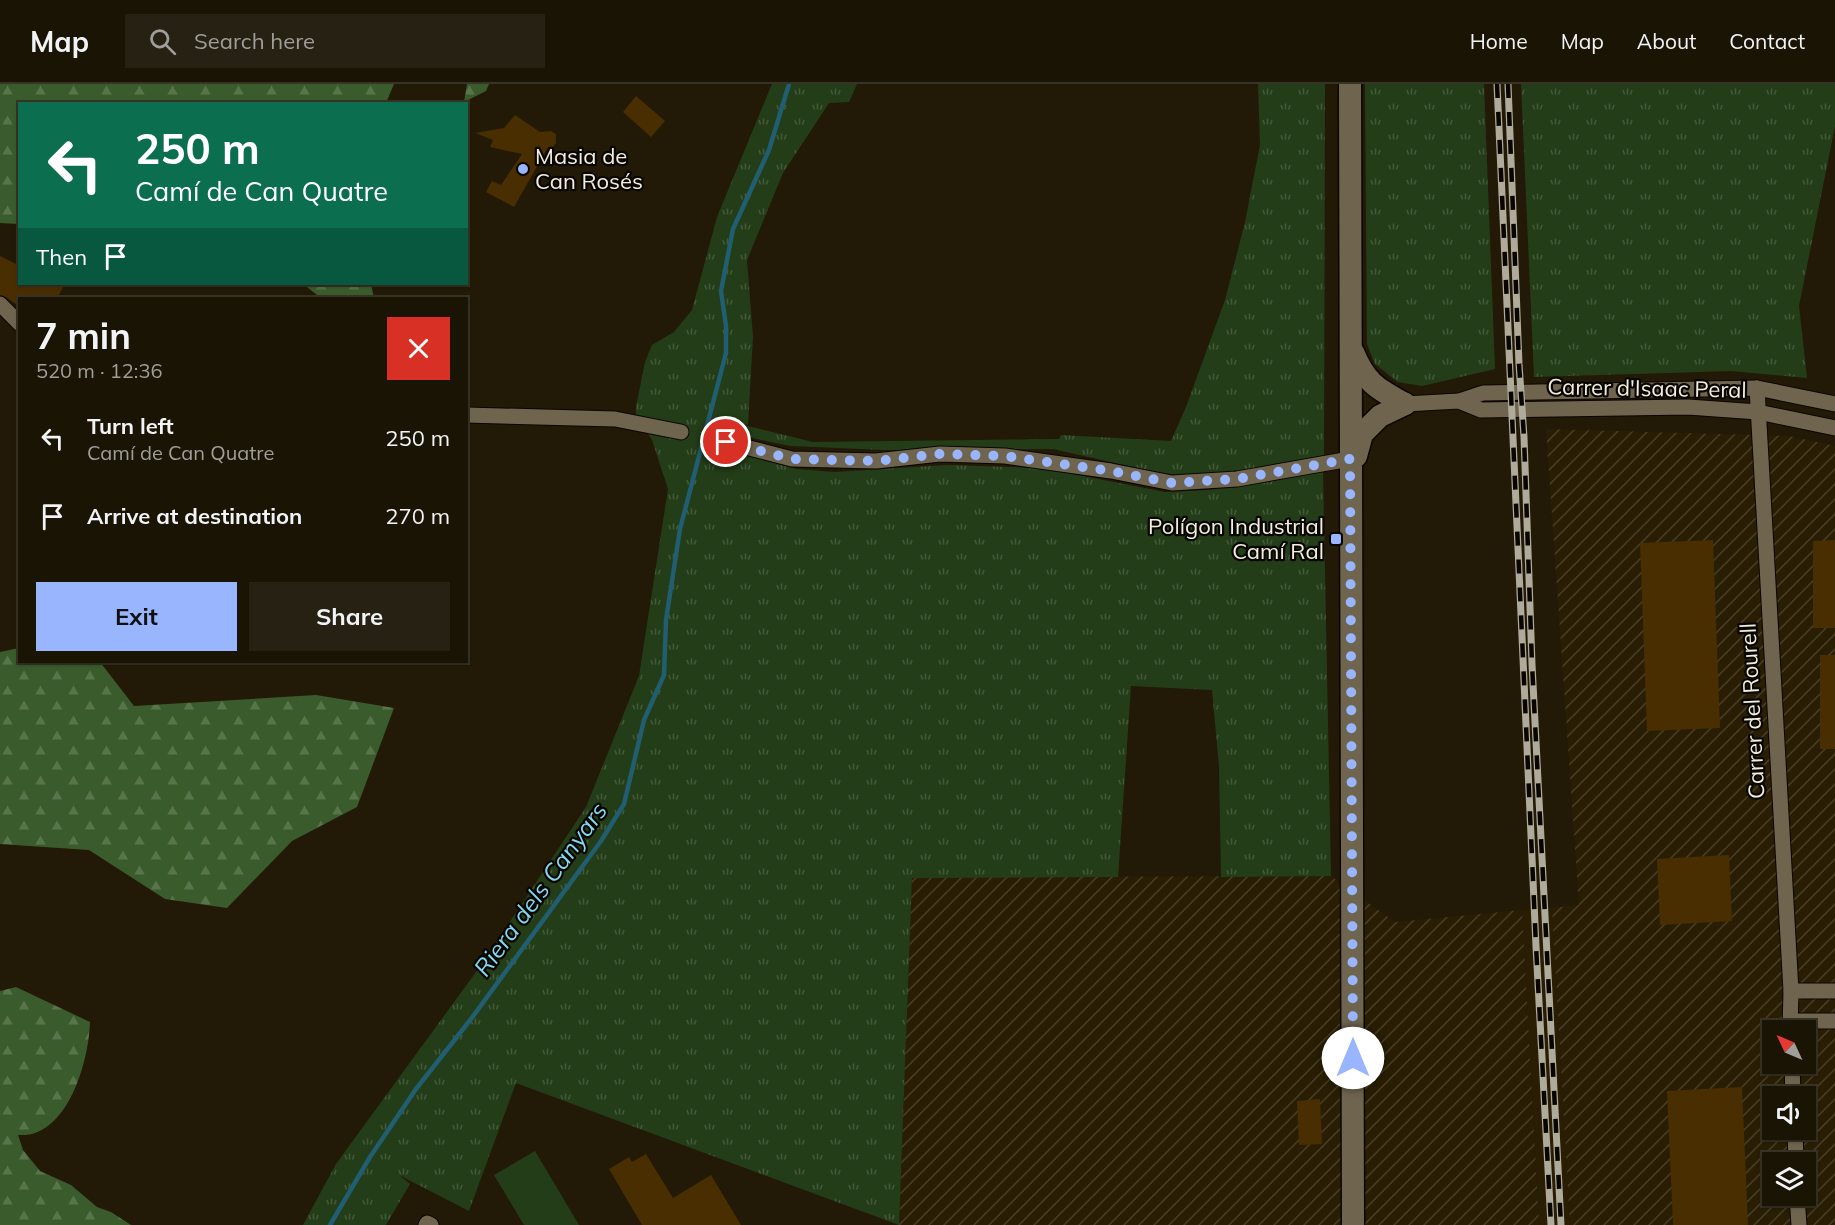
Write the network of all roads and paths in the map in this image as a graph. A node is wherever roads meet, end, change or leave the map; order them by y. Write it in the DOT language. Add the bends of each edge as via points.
graph roads {
  1 [pos="1350,84"];
  2 [pos="0,304"];
  3 [pos="18,322"];
  4 [pos="1352,349"];
  5 [pos="1757,388"];
  6 [pos="1459,401"];
  7 [pos="1405,404"];
  8 [pos="1835,404"];
  9 [pos="1758,412"];
  10 [pos="468,415"];
  11 [pos="1835,428"];
  12 [pos="681,432"];
  13 [pos="726,442"];
  14 [pos="1351,466"];
  15 [pos="1791,991"];
  16 [pos="1835,991"];
  17 [pos="1790,1020"];
  18 [pos="1835,1021"];
  19 [pos="1816,1023"];
  20 [pos="1798,1206"];
  21 [pos="1353,1225"];
  22 [pos="1799,1225"];
  1 -- 4 [label="street"];
  2 -- 3 [label="street"];
  4 -- 7 [label="street" via="1362,373 1378,390"];
  4 -- 14 [label="street"];
  5 -- 6 [label="street, Carrer d'Isaac Peral" via="1483,393"];
  5 -- 8 [label="street, Carrer d'Isaac Peral"];
  5 -- 9 [label="street, Carrer del Rourell"];
  6 -- 7 [label="street, Carrer d'Isaac Peral"];
  6 -- 9 [label="street, Carrer d'Isaac Peral" via="1481,410 1689,408"];
  7 -- 14 [label="street" via="1380,416 1362,434"];
  9 -- 11 [label="street, Carrer d'Isaac Peral"];
  9 -- 15 [label="street, Carrer del Rourell"];
  10 -- 12 [label="street" via="615,419"];
  13 -- 14 [label="street" via="792,459 876,461 940,454 1005,456 1172,483"];
  14 -- 21 [label="street"];
  15 -- 16 [label="street"];
  15 -- 17 [label="street, Carrer del Rourell"];
  18 -- 19 [label="street"];
  20 -- 22 [label="street"];
}
